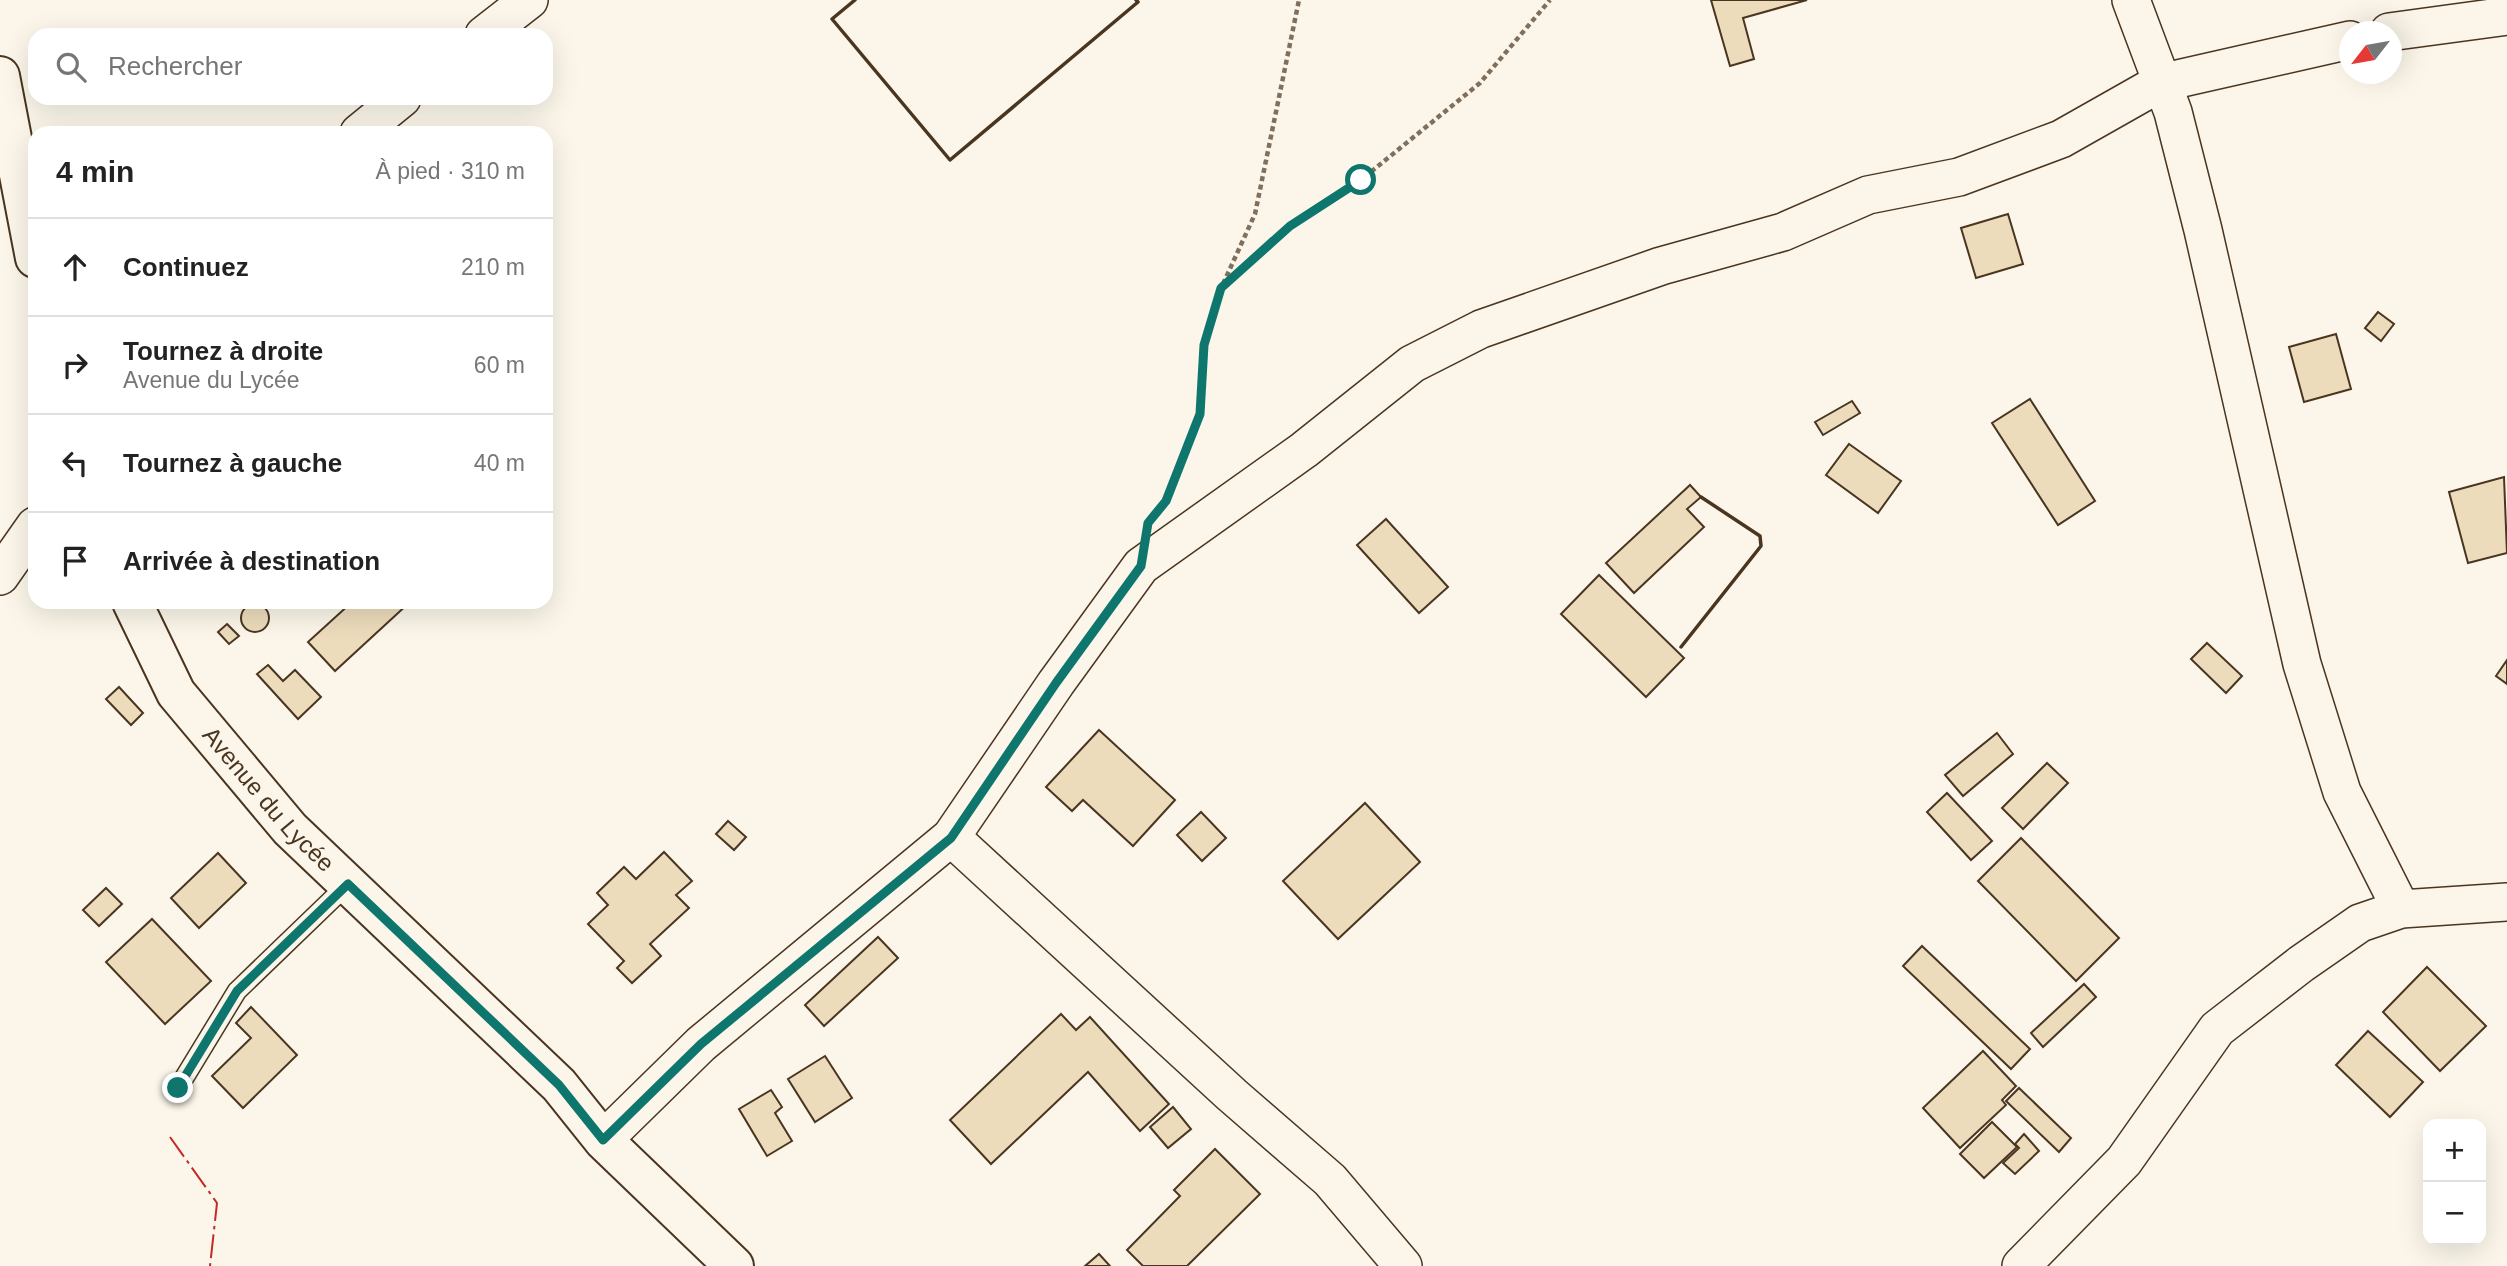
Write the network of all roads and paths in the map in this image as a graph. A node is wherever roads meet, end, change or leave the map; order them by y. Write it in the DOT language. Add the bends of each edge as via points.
graph roads {
  1 [pos="529,0"];
  2 [pos="1299,0"];
  3 [pos="1550,0"];
  4 [pos="2131,0"];
  5 [pos="2496,11"];
  6 [pos="493,28"];
  7 [pos="2402,29"];
  8 [pos="2339,42"];
  9 [pos="0,76"];
  10 [pos="2160,83"];
  11 [pos="393,105"];
  12 [pos="368,126"];
  13 [pos="28,222"];
  14 [pos="1221,288"];
  15 [pos="1166,501"];
  16 [pos="28,536"];
  17 [pos="0,576"];
  18 [pos="135,609"];
  19 [pos="951,838"];
  20 [pos="348,884"];
  21 [pos="2507,902"];
  22 [pos="2401,909"];
  23 [pos="178,1088"];
  24 [pos="603,1140"];
  25 [pos="734,1266"];
  26 [pos="1403,1266"];
  27 [pos="2021,1266"];
  1 -- 6 [label="street"];
  2 -- 14 [label="path" via="1255,214"];
  3 -- 14 [label="path" via="1480,83 1361,180 1290,226"];
  4 -- 10 [label="street"];
  5 -- 7 [label="street"];
  8 -- 10 [label="street"];
  9 -- 13 [label="main road"];
  10 -- 19 [label="street" via="2061,139 1972,173 1868,195 1783,232 1661,266 1480,329 1412,365 1304,450 1141,566"];
  10 -- 22 [label="street" via="2173,113 2203,230 2302,664 2342,792"];
  11 -- 12 [label="street"];
  14 -- 15 [label="path" via="1204,345 1200,414"];
  16 -- 17 [label="street"];
  18 -- 20 [label="main road, Avenue du Lycée" via="176,693 290,829"];
  19 -- 24 [label="street" via="701,1044"];
  19 -- 26 [label="street" via="1330,1180"];
  20 -- 23 [label="lane" via="237,991"];
  20 -- 24 [label="main road, Avenue du Lycée" via="559,1085"];
  21 -- 22 [label="street"];
  22 -- 27 [label="street" via="2360,923 2217,1029 2124,1161"];
  24 -- 25 [label="main road, Avenue du Lycée"];
}
